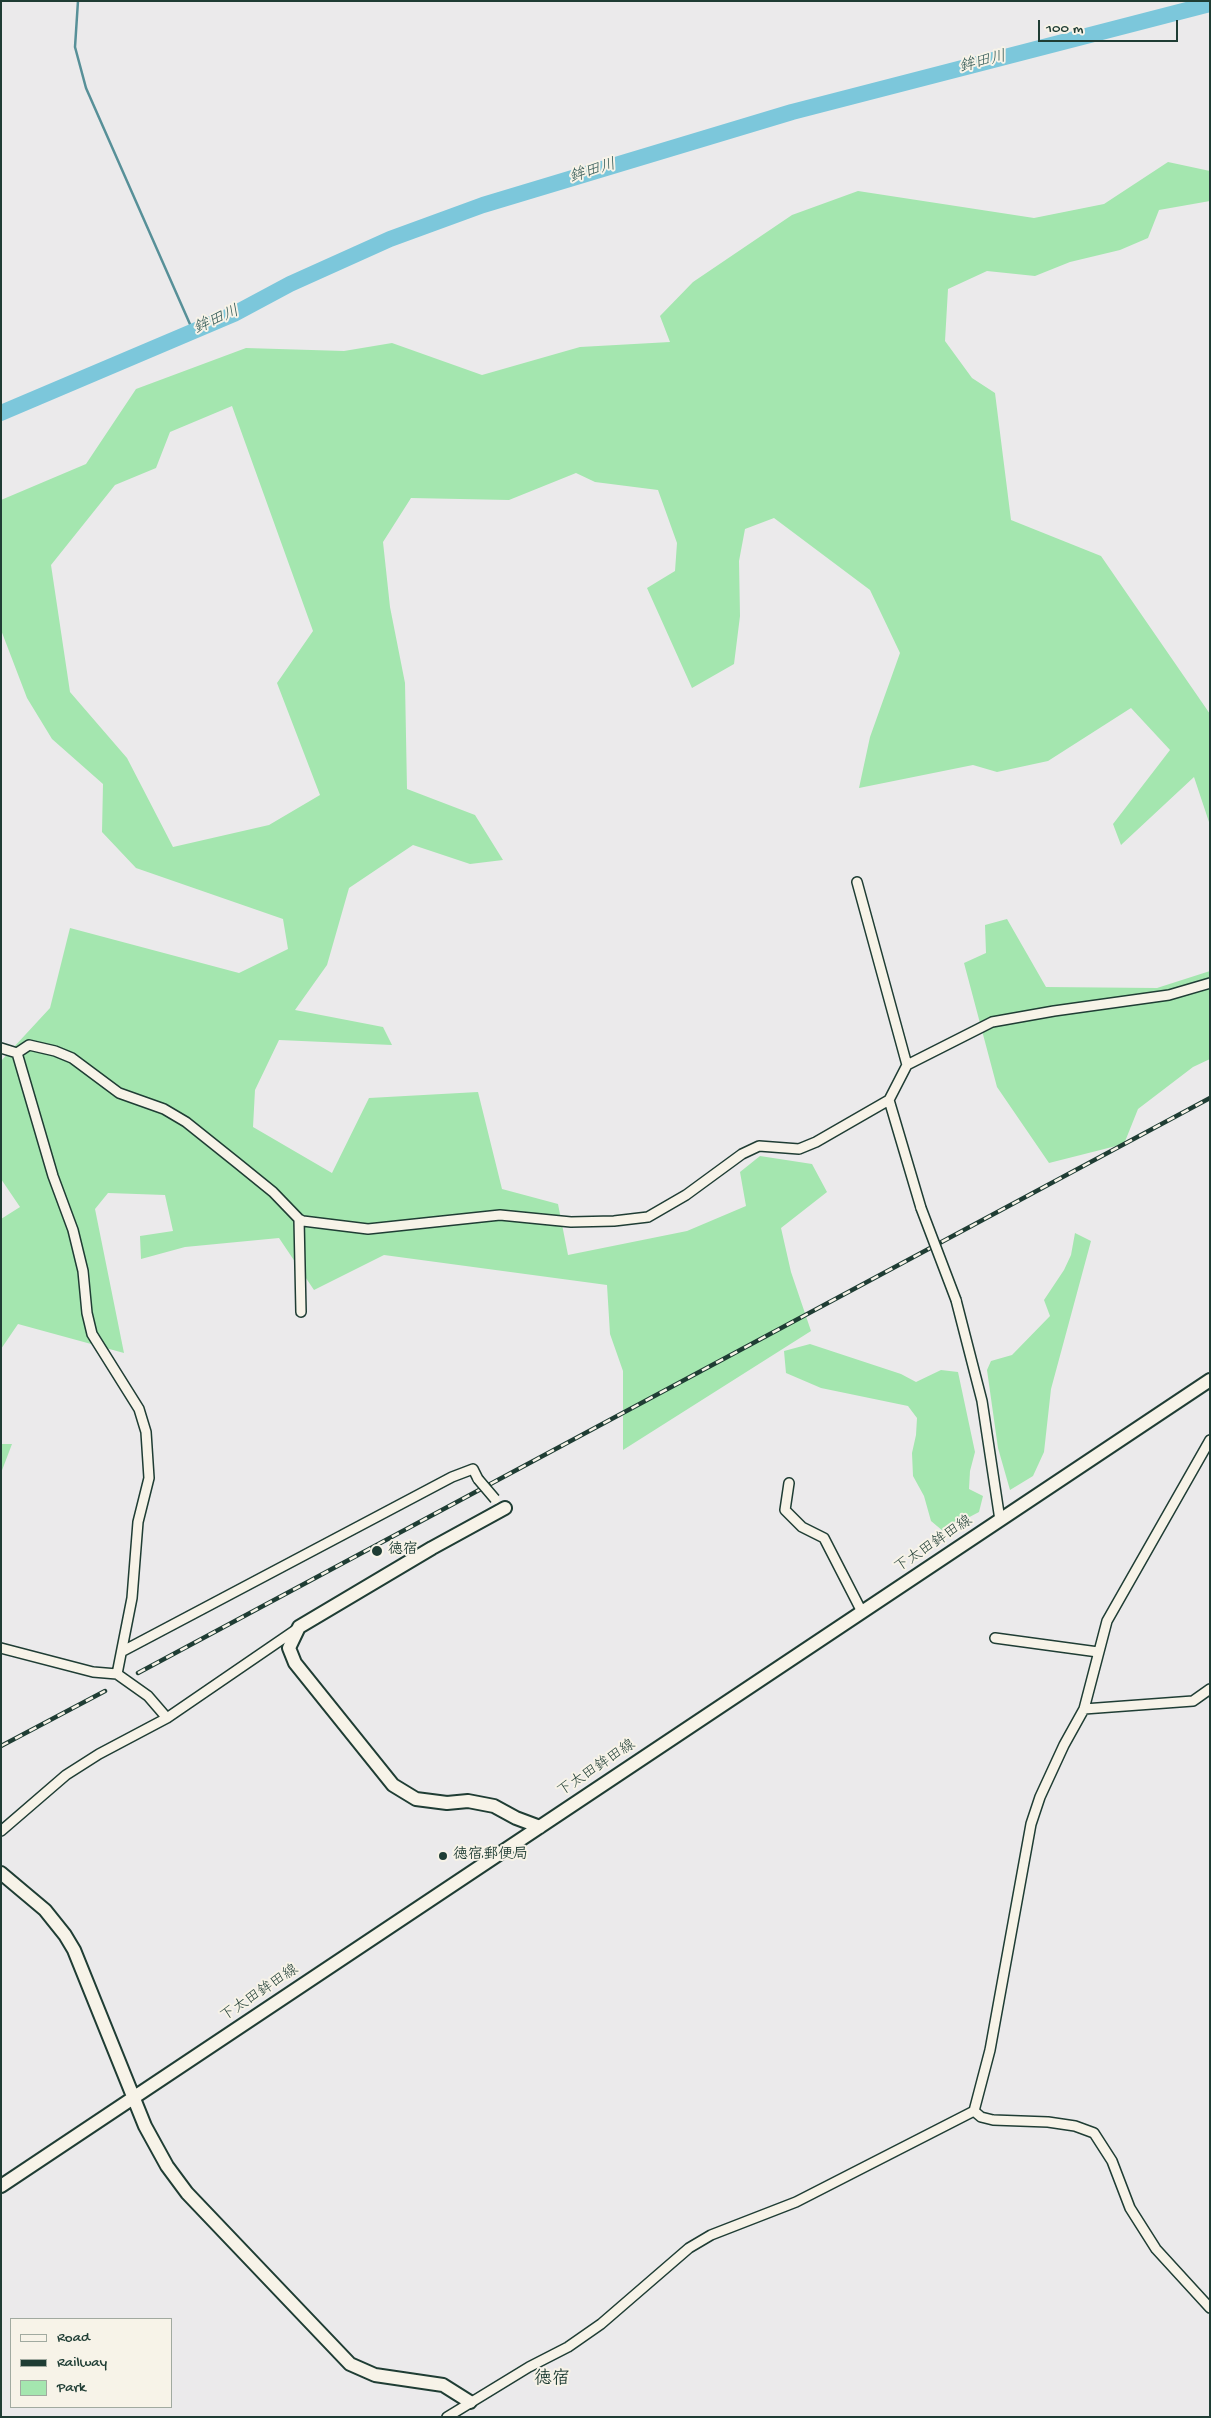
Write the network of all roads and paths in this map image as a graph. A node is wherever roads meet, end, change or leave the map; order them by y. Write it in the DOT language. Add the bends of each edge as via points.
graph roads {
  1 [pos="857,882"];
  2 [pos="1210,983"];
  3 [pos="1,1048"];
  4 [pos="17,1053"];
  5 [pos="907,1065"];
  6 [pos="889,1100"];
  7 [pos="299,1220"];
  8 [pos="302,1312"];
  9 [pos="1210,1380"];
  10 [pos="1210,1440"];
  11 [pos="789,1483"];
  12 [pos="505,1508"];
  13 [pos="1000,1520"];
  14 [pos="862,1612"];
  15 [pos="299,1627"];
  16 [pos="995,1638"];
  17 [pos="1,1648"];
  18 [pos="123,1651"];
  19 [pos="1098,1652"];
  20 [pos="117,1674"];
  21 [pos="1210,1689"];
  22 [pos="1084,1709"];
  23 [pos="167,1718"];
  24 [pos="540,1827"];
  25 [pos="1,1831"];
  26 [pos="1,1873"];
  27 [pos="134,2097"];
  28 [pos="974,2111"];
  29 [pos="1,2186"];
  30 [pos="1210,2308"];
  31 [pos="470,2402"];
  32 [pos="447,2417"];
  1 -- 5 [label="street"];
  2 -- 5 [label="street" via="1169,995 992,1022"];
  3 -- 4 [label="street"];
  4 -- 7 [label="street" via="29,1045 55,1051 72,1058 119,1094 179,1118 273,1192"];
  4 -- 18 [label="street" via="53,1176 73,1230 92,1334 139,1409 146,1432 149,1478 138,1522 132,1598"];
  5 -- 6 [label="street"];
  6 -- 7 [label="street" via="799,1149 759,1146 742,1154 686,1195 648,1217 571,1222 500,1216 368,1229"];
  6 -- 13 [label="street, bridge" via="920,1208 956,1300 982,1401"];
  7 -- 8 [label="street"];
  9 -- 13 [label="main road, 下太田鉾田線"];
  10 -- 19 [label="street" via="1107,1621"];
  11 -- 14 [label="street" via="786,1510 802,1527 824,1538"];
  12 -- 15 [label="main road"];
  12 -- 18 [label="street, bridge" via="473,1469 452,1477"];
  13 -- 14 [label="main road, 下太田鉾田線"];
  14 -- 24 [label="main road, 下太田鉾田線"];
  15 -- 23 [label="street"];
  15 -- 24 [label="main road" via="288,1648 295,1664 393,1785 416,1799 494,1806"];
  16 -- 19 [label="street"];
  17 -- 20 [label="street" via="94,1672"];
  18 -- 20 [label="street"];
  19 -- 22 [label="street"];
  20 -- 23 [label="street" via="148,1696"];
  21 -- 22 [label="street" via="1193,1701"];
  22 -- 28 [label="street" via="1040,1797 1031,1824 990,2050"];
  23 -- 25 [label="street" via="66,1775"];
  24 -- 27 [label="main road, 下太田鉾田線"];
  26 -- 27 [label="main road" via="45,1910 65,1935 84,1970"];
  27 -- 29 [label="main road, 下太田鉾田線"];
  27 -- 31 [label="main road" via="156,2147 186,2193 339,2355 350,2364 375,2375 443,2385"];
  28 -- 30 [label="street" via="980,2117 993,2120 1048,2122 1094,2133 1112,2161 1130,2208 1156,2249"];
  28 -- 31 [label="street" via="796,2202 711,2235 689,2248 593,2330"];
  31 -- 32 [label="street"];
}
